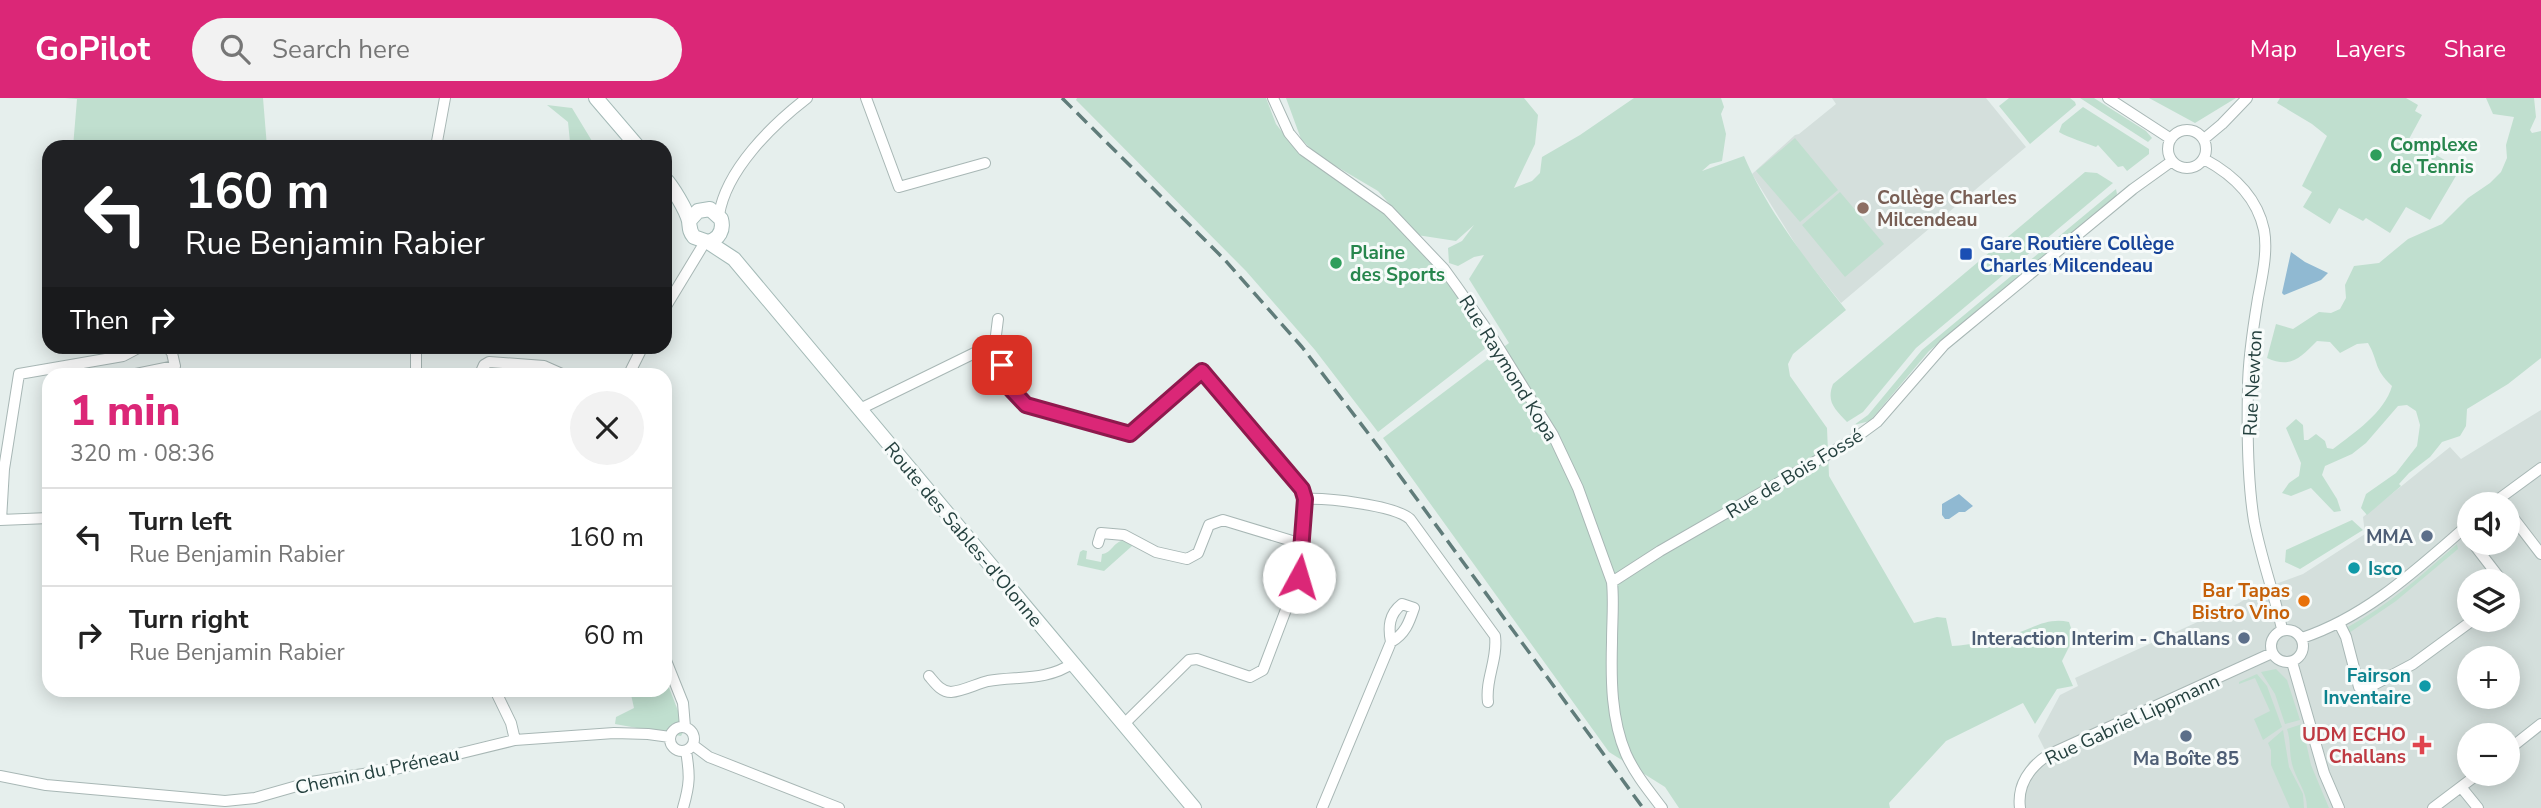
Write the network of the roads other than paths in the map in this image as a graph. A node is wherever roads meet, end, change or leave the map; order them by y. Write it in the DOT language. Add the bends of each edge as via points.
graph roads {
  1 [pos="445,98"];
  2 [pos="596,98"];
  3 [pos="807,98"];
  4 [pos="866,98"];
  5 [pos="1273,98"];
  6 [pos="2108,98"];
  7 [pos="2247,98"];
  8 [pos="793,102"];
  9 [pos="2171,139"];
  10 [pos="2204,139"];
  11 [pos="437,140"];
  12 [pos="632,140"];
  13 [pos="2204,159"];
  14 [pos="2172,161"];
  15 [pos="985,163"];
  16 [pos="672,185"];
  17 [pos="672,189"];
  18 [pos="709,211"];
  19 [pos="689,221"];
  20 [pos="721,231"];
  21 [pos="702,241"];
  22 [pos="734,259"];
  23 [pos="672,296"];
  24 [pos="998,319"];
  25 [pos="995,343"];
  26 [pos="127,354"];
  27 [pos="172,354"];
  28 [pos="123,356"];
  29 [pos="54,368"];
  30 [pos="131,368"];
  31 [pos="165,368"];
  32 [pos="483,368"];
  33 [pos="516,368"];
  34 [pos="528,368"];
  35 [pos="548,368"];
  36 [pos="42,370"];
  37 [pos="860,409"];
  38 [pos="2541,468"];
  39 [pos="2511,492"];
  40 [pos="1305,499"];
  41 [pos="42,518"];
  42 [pos="0,520"];
  43 [pos="2520,527"];
  44 [pos="2457,542"];
  45 [pos="1098,543"];
  46 [pos="1303,544"];
  47 [pos="2541,555"];
  48 [pos="1612,582"];
  49 [pos="2339,623"];
  50 [pos="2282,629"];
  51 [pos="2457,632"];
  52 [pos="2302,638"];
  53 [pos="1391,642"];
  54 [pos="2272,653"];
  55 [pos="2292,662"];
  56 [pos="1073,663"];
  57 [pos="672,676"];
  58 [pos="929,676"];
  59 [pos="498,697"];
  60 [pos="1488,702"];
  61 [pos="1124,724"];
  62 [pos="2541,724"];
  63 [pos="685,727"];
  64 [pos="670,737"];
  65 [pos="515,740"];
  66 [pos="2520,741"];
  67 [pos="689,748"];
  68 [pos="0,776"];
  69 [pos="2461,787"];
  70 [pos="682,808"];
  71 [pos="839,808"];
  72 [pos="1194,808"];
  73 [pos="1322,808"];
  74 [pos="1662,808"];
  75 [pos="2020,808"];
  76 [pos="2337,808"];
  77 [pos="2433,808"];
  78 [pos="2478,808"];
  1 -- 11 [label="street"];
  2 -- 12 [label="main road"];
  3 -- 8 [label="street"];
  4 -- 15 [label="street" via="899,187"];
  5 -- 48 [label="street, Rue Raymond Kopa" via="1289,133 1303,150 1388,211 1457,287 1558,444"];
  6 -- 9 [label="street"];
  7 -- 10 [label="street"];
  8 -- 18 [label="street"];
  9 -- 10 [label="street" via="2192,131"];
  9 -- 14 [label="street"];
  10 -- 13 [label="street"];
  13 -- 14 [label="street" via="2185,169"];
  13 -- 50 [label="street, Rue Newton" via="2228,173 2244,191 2264,230 2248,386 2249,470 2254,519"];
  14 -- 48 [label="street, Rue de Bois Fossé" via="1944,345 1877,422"];
  16 -- 18 [label="main road"];
  17 -- 19 [label="main road"];
  18 -- 19 [label="main road" via="694,213"];
  18 -- 20 [label="main road, Route des Sables-d'Olonne" via="722,223"];
  19 -- 21 [label="main road" via="690,230"];
  20 -- 21 [label="main road" via="716,238"];
  20 -- 22 [label="main road, Route des Sables-d'Olonne"];
  21 -- 22 [label="main road, Route des Sables-d'Olonne"];
  21 -- 23 [label="street"];
  22 -- 37 [label="main road, Route des Sables-d'Olonne"];
  24 -- 25 [label="street"];
  25 -- 37 [label="street"];
  25 -- 40 [label="street" via="1009,387 1026,405 1130,434 1202,371 1299,485"];
  26 -- 28 [label="street"];
  27 -- 31 [label="street" via="175,366"];
  28 -- 29 [label="street"];
  28 -- 30 [label="street"];
  32 -- 33 [label="street" via="489,362"];
  34 -- 35 [label="street"];
  36 -- 42 [label="street" via="19,374"];
  37 -- 56 [label="main road, Route des Sables-d'Olonne"];
  38 -- 39 [label="street"];
  40 -- 46 [label="street"];
  40 -- 60 [label="street" via="1383,509 1410,519 1494,636 1497,652 1486,689"];
  41 -- 42 [label="street"];
  43 -- 47 [label="street"];
  44 -- 49 [label="street"];
  45 -- 46 [label="street" via="1101,533 1124,535 1156,552 1187,559 1198,553 1209,525 1223,520"];
  46 -- 61 [label="street" via="1299,577 1263,670 1250,677 1189,660"];
  48 -- 74 [label="street" via="1615,716 1633,768"];
  49 -- 51 [label="street" via="2362,691 2413,664"];
  49 -- 52 [label="street"];
  50 -- 52 [label="street"];
  50 -- 54 [label="street" via="2270,643"];
  52 -- 55 [label="street" via="2304,648"];
  53 -- 73 [label="street"];
  54 -- 55 [label="street" via="2276,659"];
  54 -- 75 [label="street, Rue Gabriel Lippmann" via="2048,755 2025,780"];
  55 -- 76 [label="street"];
  56 -- 58 [label="street" via="1041,677 989,681 949,692"];
  56 -- 61 [label="main road, Route des Sables-d'Olonne"];
  57 -- 63 [label="street" via="683,703"];
  59 -- 65 [label="street"];
  61 -- 72 [label="main road, Route des Sables-d'Olonne"];
  62 -- 66 [label="street"];
  63 -- 64 [label="street" via="677,728"];
  63 -- 67 [label="street" via="693,734"];
  64 -- 65 [label="street, Chemin du Préneau" via="614,733"];
  64 -- 67 [label="street" via="674,748"];
  65 -- 68 [label="street, Chemin du Préneau" via="396,769 225,801 46,785"];
  67 -- 70 [label="street" via="689,788"];
  67 -- 71 [label="street"];
  69 -- 77 [label="street"];
  69 -- 78 [label="street"];
}
